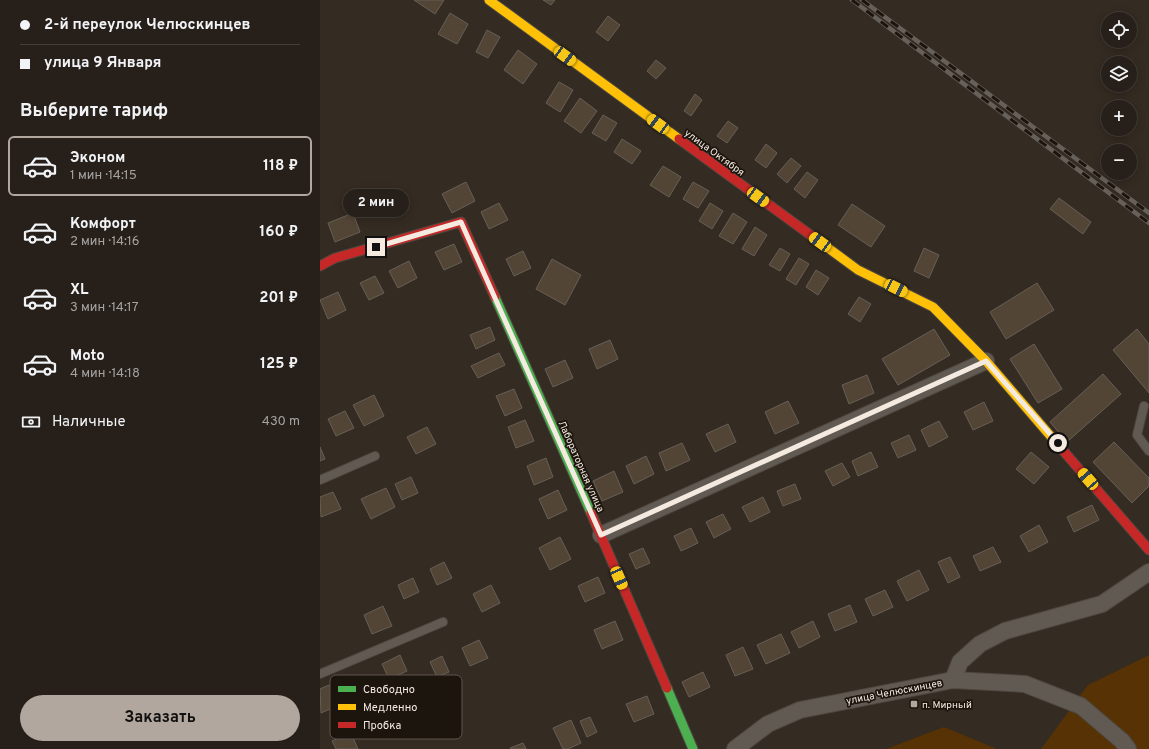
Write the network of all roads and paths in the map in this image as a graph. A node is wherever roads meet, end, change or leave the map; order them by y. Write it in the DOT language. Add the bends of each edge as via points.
graph roads {
  1 [pos="489,0"];
  2 [pos="320,266"];
  3 [pos="986,361"];
  4 [pos="1144,406"];
  5 [pos="1149,451"];
  6 [pos="375,456"];
  7 [pos="320,480"];
  8 [pos="601,535"];
  9 [pos="1149,550"];
  10 [pos="1149,572"];
  11 [pos="443,622"];
  12 [pos="320,674"];
  13 [pos="953,680"];
  14 [pos="693,749"];
  15 [pos="735,749"];
  16 [pos="1128,749"];
  1 -- 3 [label="street, улица Октября" via="858,270 933,307"];
  2 -- 8 [label="street, Лабораторная улица" via="335,258 461,222"];
  3 -- 8 [label="street"];
  3 -- 9 [label="street, улица Октября"];
  4 -- 5 [label="lane" via="1137,435"];
  6 -- 7 [label="lane"];
  8 -- 14 [label="street, Лабораторная улица"];
  10 -- 13 [label="street, улица Челюскинцев" via="1102,604 1005,631 980,644 960,662"];
  11 -- 12 [label="lane"];
  13 -- 15 [label="street, улица Челюскинцев" via="800,710 768,724"];
  13 -- 16 [label="street" via="1025,684 1081,706"];
}
